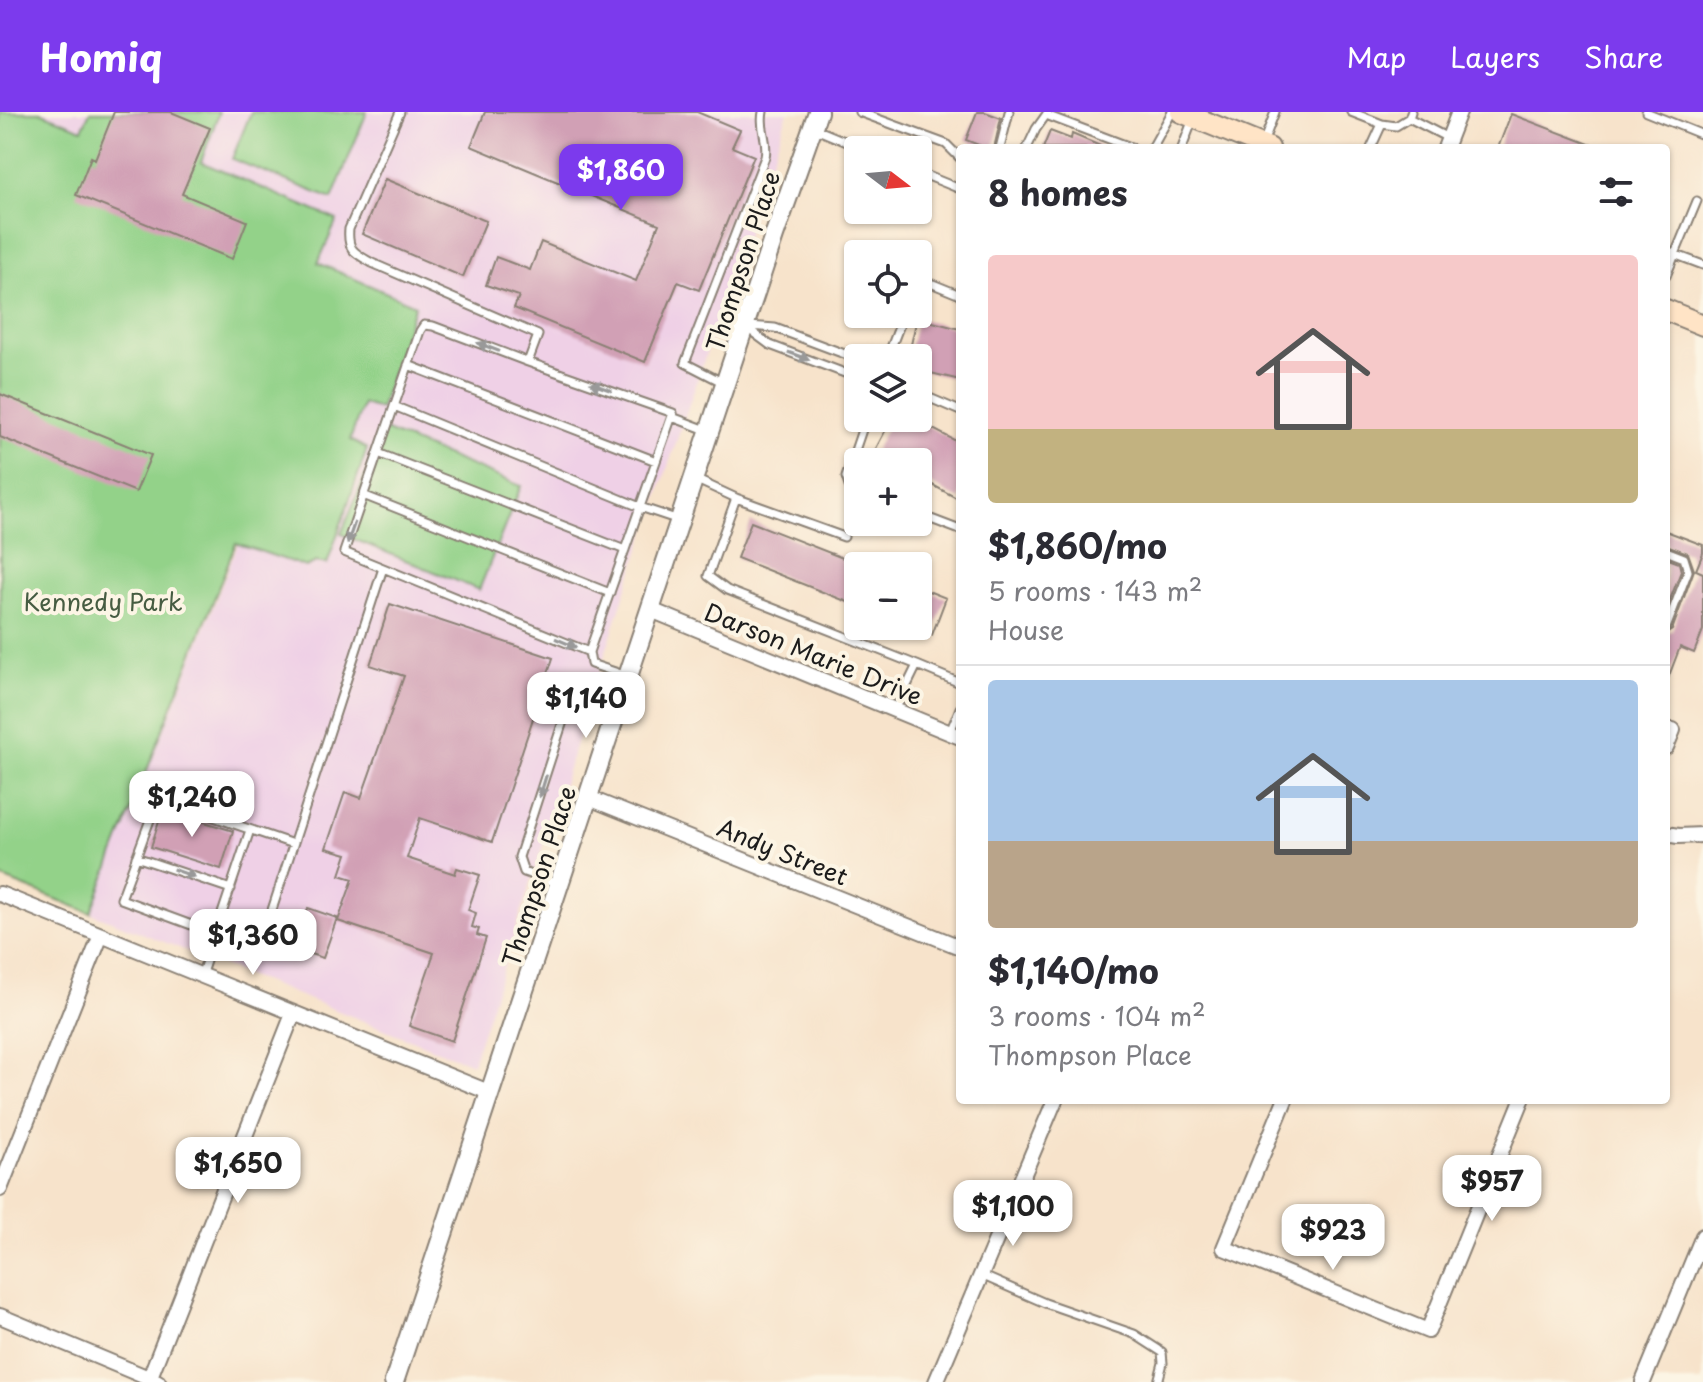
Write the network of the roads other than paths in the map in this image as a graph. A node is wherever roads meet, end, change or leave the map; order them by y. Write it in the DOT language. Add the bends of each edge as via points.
graph roads {
  1 [pos="400,112"];
  2 [pos="763,112"];
  3 [pos="1009,112"];
  4 [pos="1172,112"];
  5 [pos="1275,112"];
  6 [pos="1351,112"];
  7 [pos="1459,112"];
  8 [pos="1646,112"];
  9 [pos="864,113"];
  10 [pos="1047,114"];
  11 [pos="1188,115"];
  12 [pos="1410,115"];
  13 [pos="815,120"];
  14 [pos="1382,124"];
  15 [pos="1703,135"];
  16 [pos="844,137"];
  17 [pos="1447,143"];
  18 [pos="1001,144"];
  19 [pos="1029,144"];
  20 [pos="1123,144"];
  21 [pos="1154,144"];
  22 [pos="1183,144"];
  23 [pos="1261,144"];
  24 [pos="1267,144"];
  25 [pos="1373,144"];
  26 [pos="956,154"];
  27 [pos="932,178"];
  28 [pos="956,187"];
  29 [pos="1697,201"];
  30 [pos="1670,253"];
  31 [pos="1675,255"];
  32 [pos="1703,265"];
  33 [pos="1670,267"];
  34 [pos="932,284"];
  35 [pos="956,293"];
  36 [pos="1670,312"];
  37 [pos="1703,325"];
  38 [pos="746,326"];
  39 [pos="844,354"];
  40 [pos="528,362"];
  41 [pos="408,365"];
  42 [pos="844,373"];
  43 [pos="726,384"];
  44 [pos="932,399"];
  45 [pos="394,406"];
  46 [pos="956,409"];
  47 [pos="672,415"];
  48 [pos="711,432"];
  49 [pos="378,453"];
  50 [pos="656,461"];
  51 [pos="695,479"];
  52 [pos="363,495"];
  53 [pos="736,498"];
  54 [pos="640,507"];
  55 [pos="932,519"];
  56 [pos="681,521"];
  57 [pos="956,528"];
  58 [pos="844,537"];
  59 [pos="625,550"];
  60 [pos="1670,553"];
  61 [pos="383,568"];
  62 [pos="610,593"];
  63 [pos="651,610"];
  64 [pos="1670,618"];
  65 [pos="589,652"];
  66 [pos="917,665"];
  67 [pos="628,676"];
  68 [pos="956,681"];
  69 [pos="617,709"];
  70 [pos="895,710"];
  71 [pos="1673,730"];
  72 [pos="955,734"];
  73 [pos="1670,737"];
  74 [pos="589,798"];
  75 [pos="250,830"];
  76 [pos="1670,835"];
  77 [pos="1703,835"];
  78 [pos="293,844"];
  79 [pos="136,857"];
  80 [pos="559,885"];
  81 [pos="231,889"];
  82 [pos="0,894"];
  83 [pos="217,934"];
  84 [pos="101,935"];
  85 [pos="956,945"];
  86 [pos="201,976"];
  87 [pos="293,1014"];
  88 [pos="491,1093"];
  89 [pos="1053,1104"];
  90 [pos="1283,1104"];
  91 [pos="1520,1104"];
  92 [pos="0,1189"];
  93 [pos="1703,1236"];
  94 [pos="981,1275"];
  95 [pos="0,1316"];
  96 [pos="152,1381"];
  97 [pos="394,1382"];
  98 [pos="936,1382"];
  99 [pos="1158,1382"];
  100 [pos="1643,1382"];
  1 -- 40 [label="lane" via="348,242 372,263 538,335"];
  2 -- 43 [label="lane" via="765,157 685,363"];
  3 -- 18 [label="lane"];
  4 -- 21 [label="lane"];
  5 -- 24 [label="lane"];
  6 -- 14 [label="lane"];
  7 -- 17 [label="street"];
  8 -- 15 [label="lane"];
  9 -- 26 [label="lane" via="946,144"];
  10 -- 19 [label="lane"];
  10 -- 20 [label="lane"];
  11 -- 22 [label="lane"];
  11 -- 23 [label="main road"];
  12 -- 14 [label="lane" via="1396,126"];
  12 -- 17 [label="lane"];
  13 -- 16 [label="lane"];
  13 -- 38 [label="street, Thompson Place"];
  14 -- 25 [label="lane"];
  27 -- 28 [label="lane"];
  29 -- 31 [label="lane"];
  30 -- 31 [label="lane"];
  31 -- 32 [label="lane"];
  31 -- 33 [label="lane"];
  34 -- 35 [label="lane"];
  36 -- 37 [label="main road"];
  38 -- 39 [label="lane" via="775,328"];
  38 -- 42 [label="lane, one-way" via="770,345"];
  38 -- 43 [label="street, Thompson Place"];
  40 -- 41 [label="lane, one-way" via="424,325"];
  47 -- 40 [label="lane, one-way"];
  41 -- 45 [label="lane"];
  41 -- 50 [label="lane"];
  43 -- 48 [label="street, Thompson Place"];
  44 -- 46 [label="lane"];
  45 -- 49 [label="lane"];
  45 -- 54 [label="lane"];
  47 -- 48 [label="lane"];
  47 -- 50 [label="lane"];
  48 -- 51 [label="street, Thompson Place"];
  49 -- 52 [label="lane"];
  49 -- 59 [label="lane"];
  50 -- 54 [label="lane"];
  51 -- 53 [label="lane"];
  51 -- 56 [label="street, Thompson Place"];
  52 -- 61 [label="lane, one-way" via="344,552"];
  52 -- 62 [label="lane"];
  53 -- 58 [label="lane"];
  53 -- 66 [label="lane" via="708,576 727,590"];
  54 -- 56 [label="lane"];
  54 -- 59 [label="lane"];
  55 -- 57 [label="lane"];
  56 -- 63 [label="street, Thompson Place"];
  59 -- 62 [label="lane"];
  60 -- 64 [label="lane" via="1684,558 1688,571"];
  61 -- 65 [label="lane, one-way"];
  61 -- 78 [label="lane"];
  62 -- 65 [label="lane"];
  63 -- 67 [label="street, Thompson Place"];
  63 -- 70 [label="street, Darson Marie Drive"];
  65 -- 67 [label="lane" via="591,664"];
  66 -- 68 [label="lane"];
  66 -- 70 [label="lane"];
  67 -- 69 [label="street, Thompson Place"];
  69 -- 74 [label="street, Thompson Place"];
  69 -- 80 [label="lane, one-way" via="576,702 567,709 519,857 524,872"];
  70 -- 72 [label="street, Darson Marie Drive"];
  71 -- 73 [label="street"];
  74 -- 80 [label="street, Thompson Place"];
  74 -- 85 [label="street, Andy Street"];
  75 -- 78 [label="lane"];
  75 -- 79 [label="lane" via="158,798"];
  75 -- 81 [label="lane"];
  76 -- 77 [label="street"];
  78 -- 83 [label="lane" via="259,950"];
  79 -- 81 [label="lane, one-way"];
  79 -- 83 [label="lane" via="121,899"];
  80 -- 88 [label="street, Thompson Place"];
  81 -- 83 [label="lane"];
  82 -- 84 [label="street"];
  83 -- 86 [label="lane"];
  84 -- 86 [label="street"];
  84 -- 92 [label="street"];
  86 -- 87 [label="street"];
  87 -- 88 [label="street"];
  87 -- 96 [label="street"];
  88 -- 97 [label="street, Thompson Place"];
  89 -- 94 [label="street"];
  90 -- 91 [label="street" via="1224,1248 1428,1331"];
  93 -- 100 [label="street"];
  94 -- 98 [label="street"];
  94 -- 99 [label="lane" via="1134,1334 1162,1352"];
  95 -- 96 [label="street"];
}
